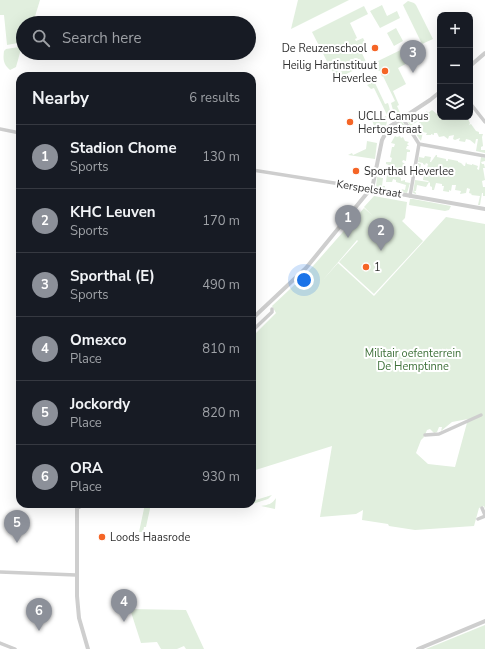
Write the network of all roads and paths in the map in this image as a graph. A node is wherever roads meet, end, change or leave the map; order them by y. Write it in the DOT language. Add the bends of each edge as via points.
graph roads {
  1 [pos="485,53"];
  2 [pos="473,63"];
  3 [pos="437,94"];
  4 [pos="473,107"];
  5 [pos="402,117"];
  6 [pos="484,120"];
  7 [pos="0,130"];
  8 [pos="16,132"];
  9 [pos="419,144"];
  10 [pos="485,156"];
  11 [pos="256,171"];
  12 [pos="372,189"];
  13 [pos="410,196"];
  14 [pos="485,209"];
  15 [pos="272,309"];
  16 [pos="256,315"];
  17 [pos="256,327"];
  18 [pos="481,416"];
  19 [pos="425,435"];
  20 [pos="77,508"];
  21 [pos="482,508"];
  22 [pos="485,515"];
  23 [pos="478,519"];
  24 [pos="0,572"];
  25 [pos="76,575"];
  26 [pos="485,621"];
  27 [pos="0,643"];
  28 [pos="15,649"];
  29 [pos="88,649"];
  30 [pos="418,649"];
  1 -- 2 [label="street"];
  3 -- 5 [label="street"];
  4 -- 6 [label="street"];
  5 -- 9 [label="street"];
  5 -- 12 [label="street" via="391,124 382,138"];
  7 -- 8 [label="street"];
  9 -- 10 [label="street"];
  9 -- 13 [label="street"];
  11 -- 12 [label="street, Kerspelstraat"];
  12 -- 13 [label="street, Kerspelstraat"];
  12 -- 16 [label="street" via="306,268"];
  13 -- 14 [label="street, Kerspelstraat"];
  15 -- 17 [label="street"];
  18 -- 19 [label="street" via="439,434"];
  20 -- 25 [label="street"];
  21 -- 22 [label="street"];
  22 -- 23 [label="street"];
  24 -- 25 [label="street"];
  25 -- 29 [label="street" via="79,618"];
  26 -- 30 [label="street"];
  27 -- 28 [label="street"];
}
